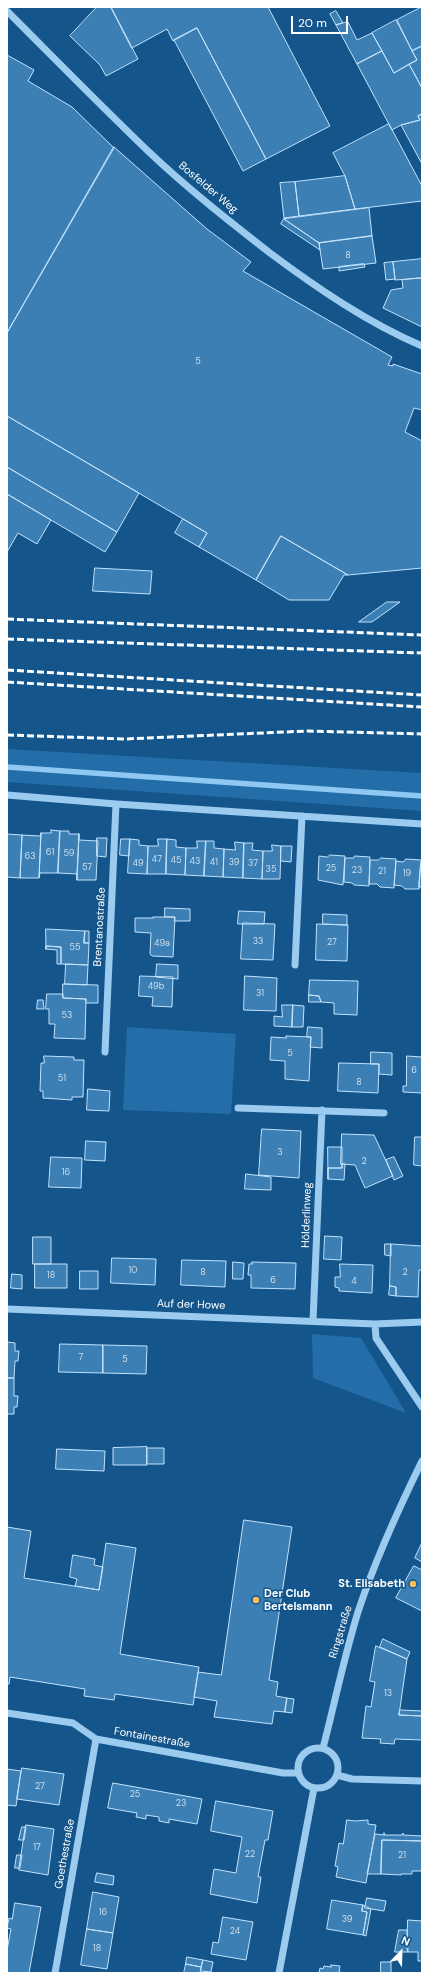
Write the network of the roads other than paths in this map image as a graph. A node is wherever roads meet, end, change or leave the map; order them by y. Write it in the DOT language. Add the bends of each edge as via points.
graph roads {
  1 [pos="7,11"];
  2 [pos="422,346"];
  3 [pos="7,795"];
  4 [pos="116,804"];
  5 [pos="302,816"];
  6 [pos="422,824"];
  7 [pos="295,966"];
  8 [pos="105,1052"];
  9 [pos="238,1108"];
  10 [pos="322,1110"];
  11 [pos="384,1113"];
  12 [pos="7,1309"];
  13 [pos="313,1321"];
  14 [pos="422,1322"];
  15 [pos="375,1324"];
  16 [pos="422,1407"];
  17 [pos="422,1461"];
  18 [pos="7,1713"];
  19 [pos="96,1739"];
  20 [pos="323,1748"];
  21 [pos="298,1773"];
  22 [pos="337,1775"];
  23 [pos="422,1781"];
  24 [pos="314,1788"];
  25 [pos="55,1973"];
  26 [pos="279,1973"];
  1 -- 2 [label="street, Bosfelder Weg" via="150,153 220,214 302,277 363,316"];
  3 -- 4 [label="street"];
  4 -- 5 [label="street"];
  4 -- 8 [label="street, Brentanostraße"];
  5 -- 6 [label="street"];
  5 -- 7 [label="street"];
  9 -- 10 [label="street"];
  10 -- 11 [label="street"];
  10 -- 13 [label="street, Hölderlinweg"];
  12 -- 13 [label="street, Auf der Howe"];
  13 -- 15 [label="street, Auf der Howe"];
  14 -- 15 [label="street, Auf der Howe"];
  15 -- 16 [label="street" via="376,1338"];
  17 -- 20 [label="street, Ringstraße" via="394,1518 370,1577 340,1676"];
  18 -- 19 [label="street, Fontainestraße" via="73,1723"];
  19 -- 21 [label="street, Fontainestraße" via="282,1773"];
  19 -- 25 [label="street, Goethestraße"];
  20 -- 21 [label="street" via="313,1748 304,1753 298,1762"];
  20 -- 22 [label="street" via="333,1754 338,1763"];
  21 -- 24 [label="street" via="301,1780"];
  22 -- 23 [label="street" via="352,1779"];
  22 -- 24 [label="street" via="328,1786"];
  24 -- 26 [label="street"];
}
